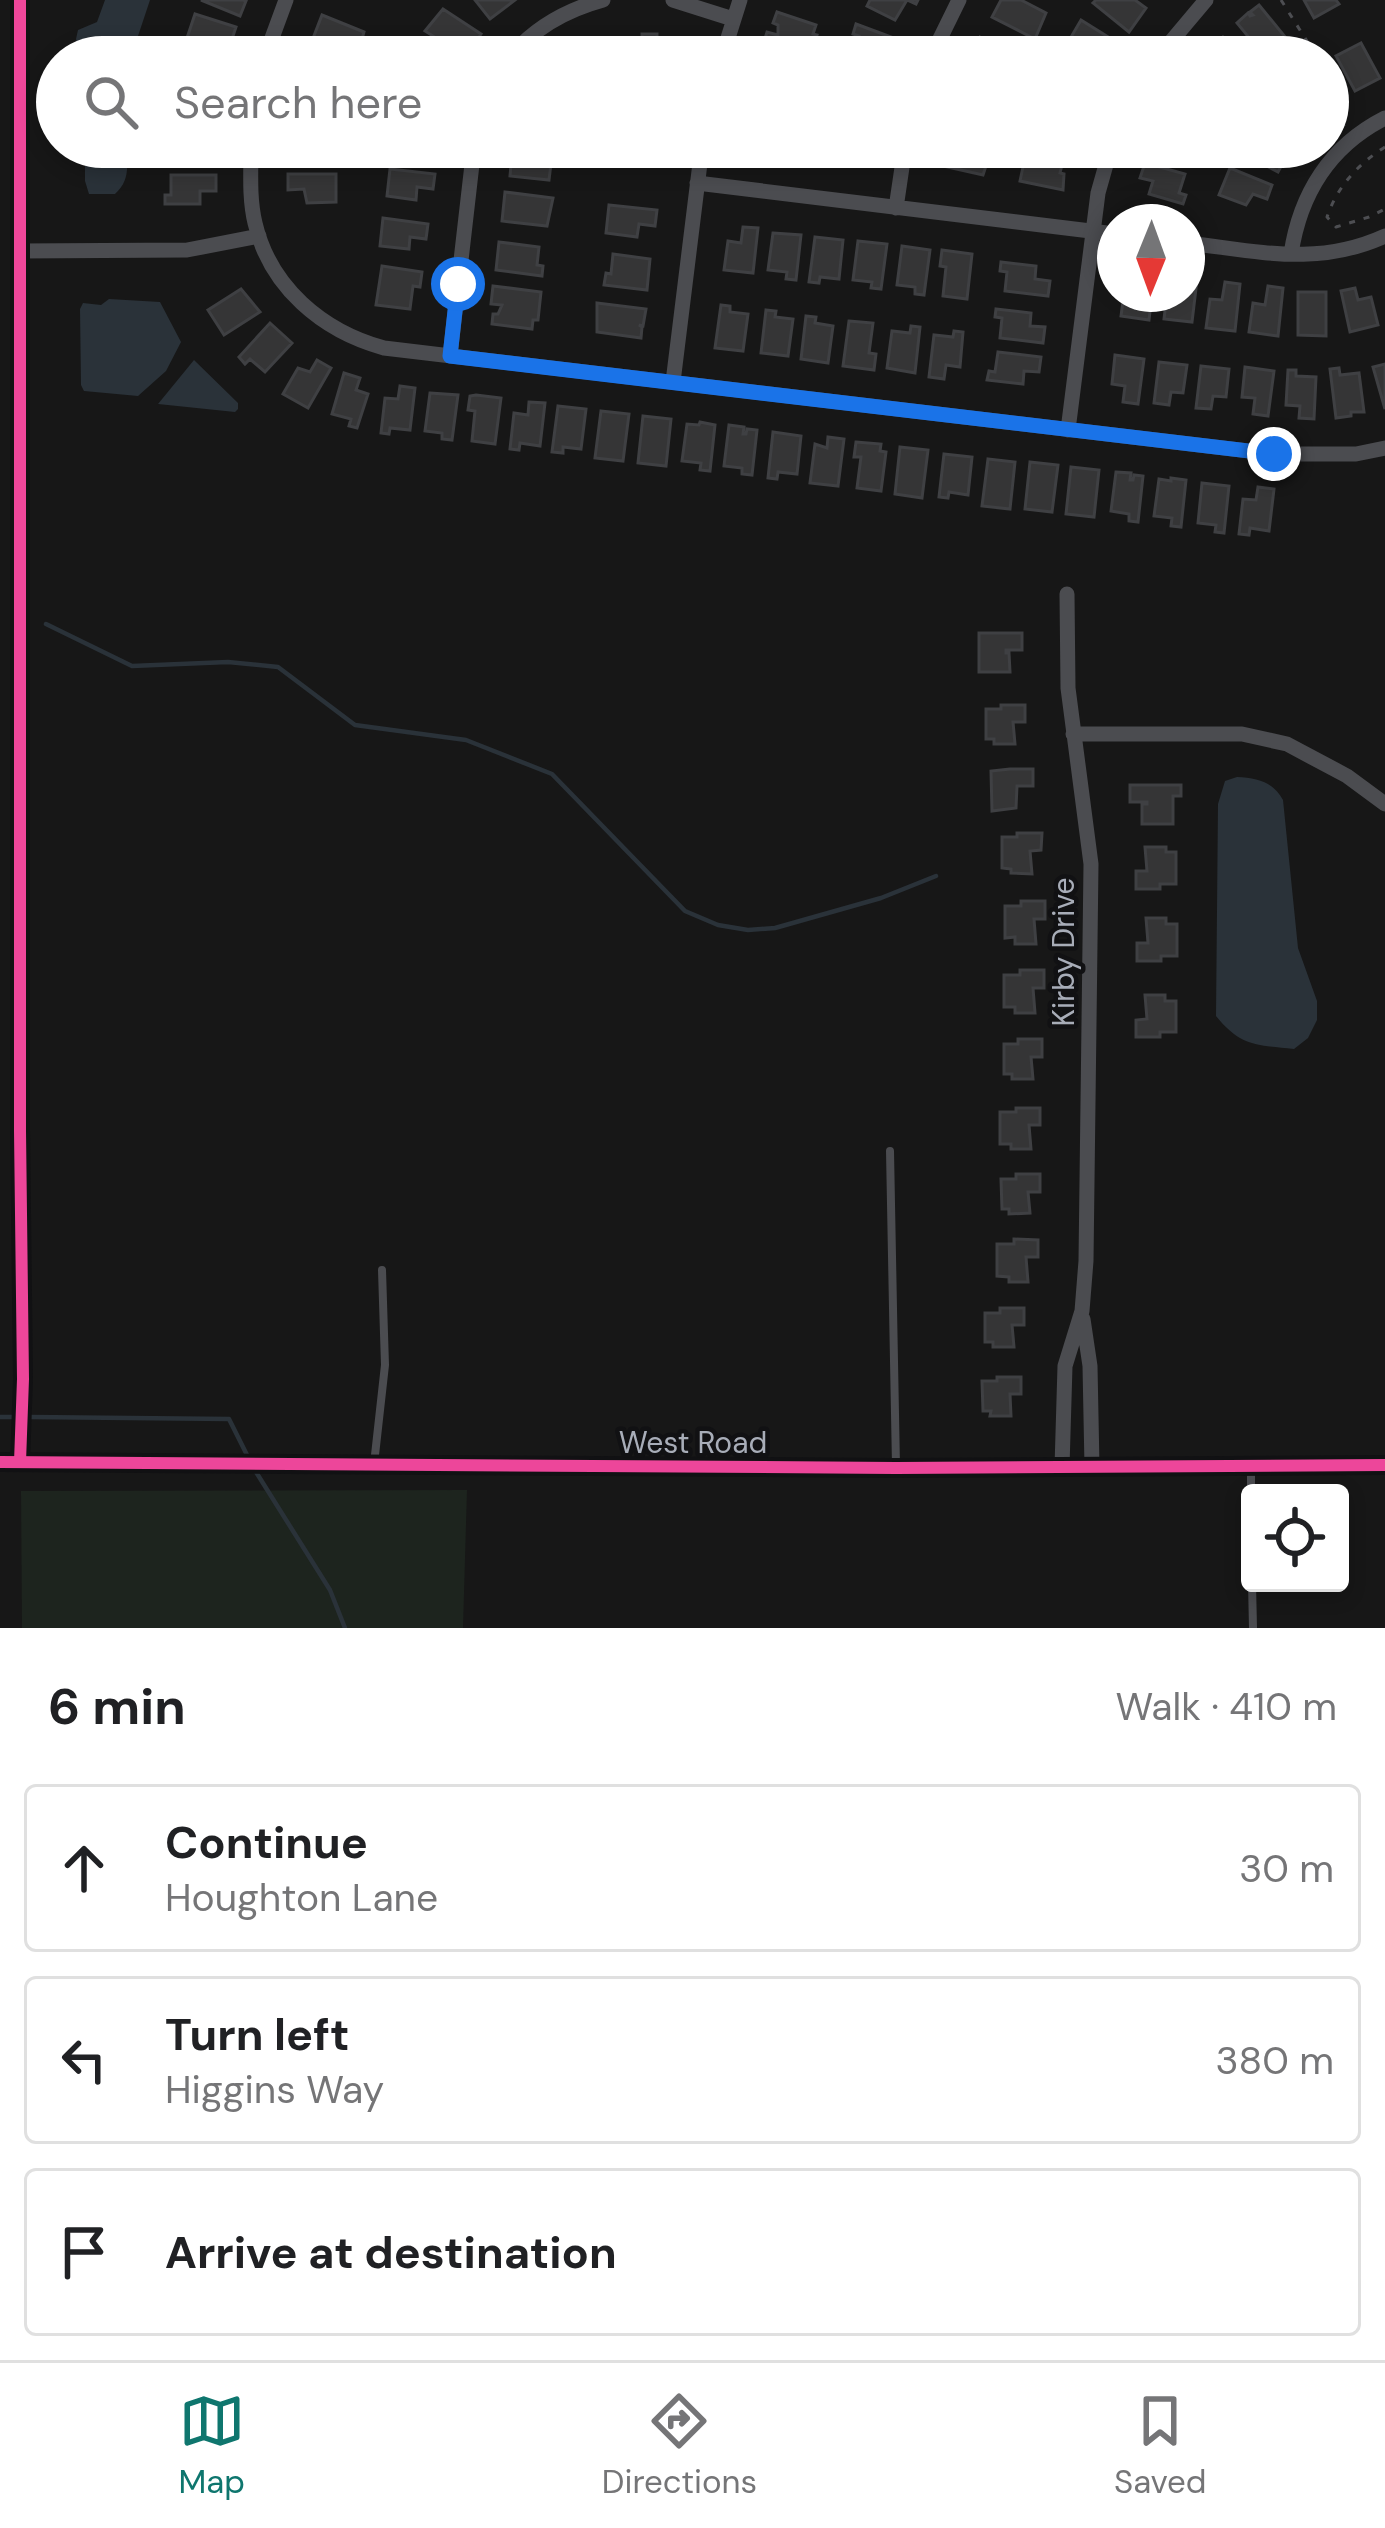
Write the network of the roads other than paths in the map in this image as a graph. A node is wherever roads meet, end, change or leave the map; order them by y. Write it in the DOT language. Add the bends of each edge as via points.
graph roads {
  1 [pos="20,0"];
  2 [pos="286,0"];
  3 [pos="603,0"];
  4 [pos="673,0"];
  5 [pos="740,0"];
  6 [pos="959,0"];
  7 [pos="1206,0"];
  8 [pos="734,19"];
  9 [pos="273,36"];
  10 [pos="532,36"];
  11 [pos="729,36"];
  12 [pos="942,36"];
  13 [pos="1176,36"];
  14 [pos="1385,118"];
  15 [pos="1349,139"];
  16 [pos="251,168"];
  17 [pos="472,168"];
  18 [pos="699,168"];
  19 [pos="902,168"];
  20 [pos="1105,168"];
  21 [pos="1323,168"];
  22 [pos="697,183"];
  23 [pos="896,208"];
  24 [pos="1093,231"];
  25 [pos="1097,232"];
  26 [pos="259,236"];
  27 [pos="1385,236"];
  28 [pos="1205,245"];
  29 [pos="20,251"];
  30 [pos="1291,254"];
  31 [pos="450,356"];
  32 [pos="673,382"];
  33 [pos="1069,430"];
  34 [pos="1385,448"];
  35 [pos="1067,594"];
  36 [pos="1073,734"];
  37 [pos="1385,804"];
  38 [pos="890,1151"];
  39 [pos="382,1270"];
  40 [pos="1082,1311"];
  41 [pos="10,1462"];
  42 [pos="1385,1465"];
  43 [pos="374,1466"];
  44 [pos="1251,1466"];
  45 [pos="1062,1467"];
  46 [pos="1092,1467"];
  47 [pos="896,1468"];
  48 [pos="1251,1484"];
  49 [pos="1252,1592"];
  50 [pos="1253,1628"];
  1 -- 29 [label="street"];
  2 -- 9 [label="street"];
  3 -- 10 [label="street"];
  4 -- 8 [label="street"];
  5 -- 8 [label="street"];
  6 -- 12 [label="street"];
  7 -- 13 [label="street"];
  8 -- 11 [label="street"];
  14 -- 15 [label="street"];
  16 -- 26 [label="street"];
  17 -- 31 [label="street"];
  18 -- 22 [label="street"];
  19 -- 23 [label="street"];
  20 -- 24 [label="street"];
  21 -- 30 [label="street"];
  22 -- 23 [label="street"];
  22 -- 32 [label="street"];
  23 -- 24 [label="street"];
  24 -- 25 [label="street"];
  24 -- 33 [label="street"];
  26 -- 29 [label="street" via="187,250"];
  26 -- 31 [label="street" via="291,293 333,327 384,348"];
  27 -- 30 [label="street" via="1334,254"];
  28 -- 30 [label="street"];
  29 -- 41 [label="street" via="23,1379"];
  31 -- 32 [label="street"];
  32 -- 33 [label="street"];
  33 -- 34 [label="street" via="1274,454"];
  35 -- 36 [label="street, Kirby Drive"];
  36 -- 37 [label="street" via="1241,734 1287,743"];
  36 -- 40 [label="street, Kirby Drive" via="1091,864"];
  38 -- 47 [label="lane"];
  39 -- 43 [label="lane" via="385,1364"];
  40 -- 45 [label="street, Kirby Drive" via="1065,1366"];
  40 -- 46 [label="street, Kirby Drive"];
  41 -- 43 [label="street, West Road"];
  42 -- 44 [label="street, West Road"];
  43 -- 47 [label="street, West Road"];
  44 -- 46 [label="street, West Road"];
  44 -- 48 [label="lane"];
  45 -- 46 [label="street, West Road"];
  45 -- 47 [label="street, West Road"];
  49 -- 50 [label="lane"];
}
